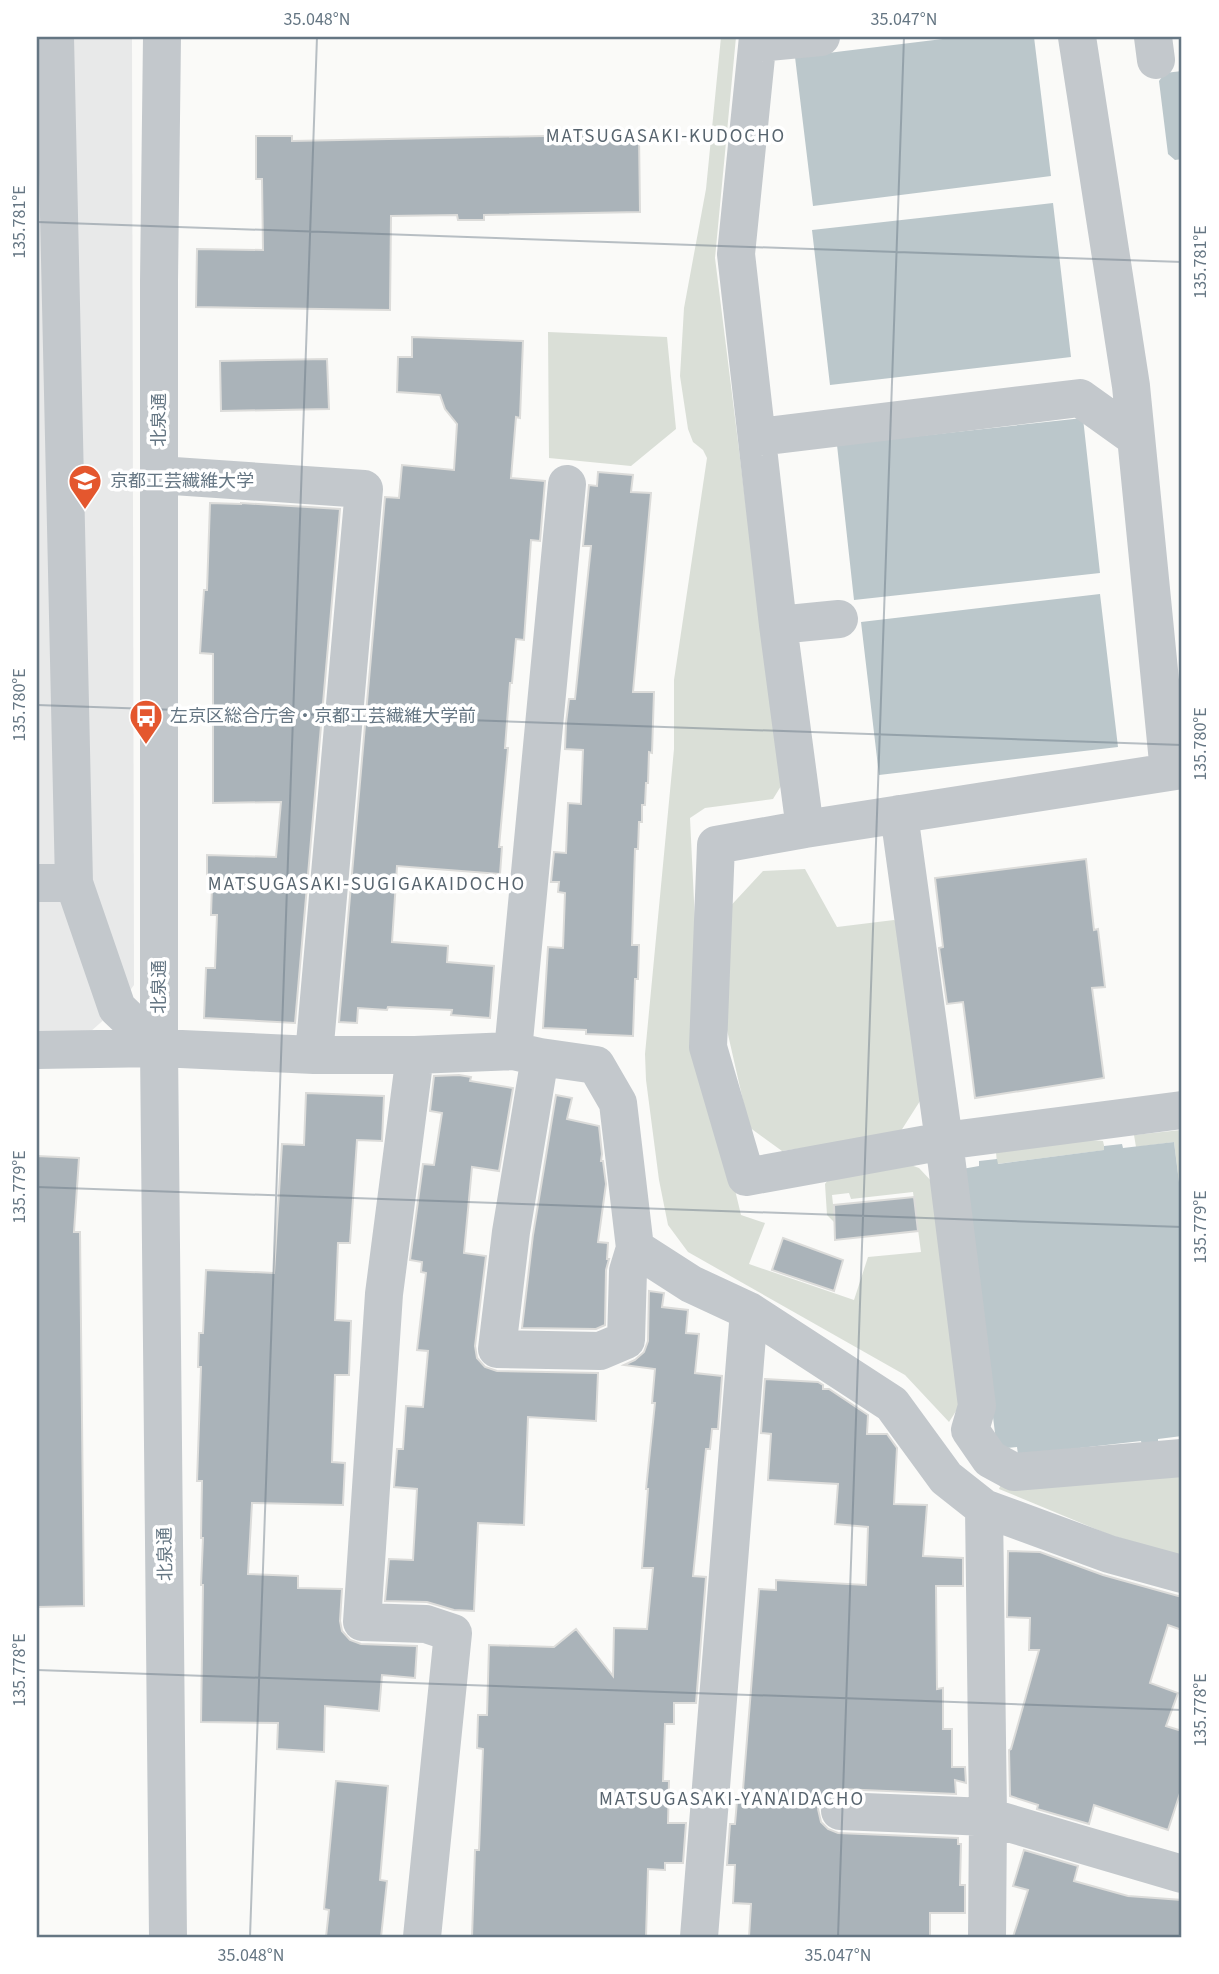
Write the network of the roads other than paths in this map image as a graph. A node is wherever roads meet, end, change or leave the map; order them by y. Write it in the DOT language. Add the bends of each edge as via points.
graph roads {
  1 [pos="55,37"];
  2 [pos="162,37"];
  3 [pos="821,37"];
  4 [pos="1077,37"];
  5 [pos="758,40"];
  6 [pos="49,284"];
  7 [pos="1124,342"];
  8 [pos="1080,398"];
  9 [pos="758,437"];
  10 [pos="1136,438"];
  11 [pos="159,475"];
  12 [pos="567,484"];
  13 [pos="839,619"];
  14 [pos="52,620"];
  15 [pos="778,625"];
  16 [pos="1176,771"];
  17 [pos="899,814"];
  18 [pos="805,829"];
  19 [pos="74,883"];
  20 [pos="37,884"];
  21 [pos="159,1048"];
  22 [pos="37,1049"];
  23 [pos="526,1054"];
  24 [pos="314,1055"];
  25 [pos="415,1055"];
  26 [pos="1182,1110"];
  27 [pos="944,1141"];
  28 [pos="635,1248"];
  29 [pos="749,1311"];
  30 [pos="1182,1458"];
  31 [pos="984,1508"];
  32 [pos="1182,1574"];
  33 [pos="840,1811"];
  34 [pos="988,1816"];
  35 [pos="1182,1874"];
  36 [pos="168,1937"];
  37 [pos="422,1937"];
  38 [pos="699,1937"];
  39 [pos="987,1937"];
  1 -- 6 [label="street"];
  2 -- 11 [label="street, 北泉通"];
  3 -- 5 [label="street"];
  4 -- 7 [label="street"];
  5 -- 9 [label="street" via="736,254"];
  6 -- 14 [label="street"];
  7 -- 8 [label="street"];
  7 -- 10 [label="street"];
  8 -- 9 [label="street"];
  8 -- 10 [label="street"];
  9 -- 15 [label="street"];
  10 -- 16 [label="street"];
  11 -- 21 [label="street, 北泉通"];
  11 -- 24 [label="street" via="365,489"];
  12 -- 23 [label="street"];
  13 -- 15 [label="street"];
  14 -- 19 [label="street"];
  15 -- 18 [label="street"];
  16 -- 17 [label="street"];
  17 -- 18 [label="street"];
  17 -- 27 [label="street"];
  18 -- 27 [label="street" via="716,845 708,1047 746,1177"];
  19 -- 20 [label="street"];
  19 -- 21 [label="street" via="117,1008"];
  21 -- 22 [label="street"];
  21 -- 24 [label="street"];
  21 -- 36 [label="street, 北泉通"];
  23 -- 25 [label="street"];
  23 -- 28 [label="street" via="596,1065 618,1103"];
  23 -- 28 [label="street" via="497,1349 600,1351 626,1340 628,1271"];
  24 -- 25 [label="street"];
  25 -- 37 [label="street" via="384,1294 362,1622 426,1624 453,1633"];
  26 -- 27 [label="street"];
  27 -- 30 [label="street" via="977,1406 970,1430 990,1459 1014,1472"];
  28 -- 29 [label="street" via="691,1284"];
  29 -- 31 [label="street" via="892,1404 946,1479"];
  29 -- 38 [label="street"];
  31 -- 32 [label="street" via="1110,1554"];
  31 -- 34 [label="street"];
  33 -- 34 [label="street"];
  34 -- 35 [label="street"];
  34 -- 39 [label="street"];
}
